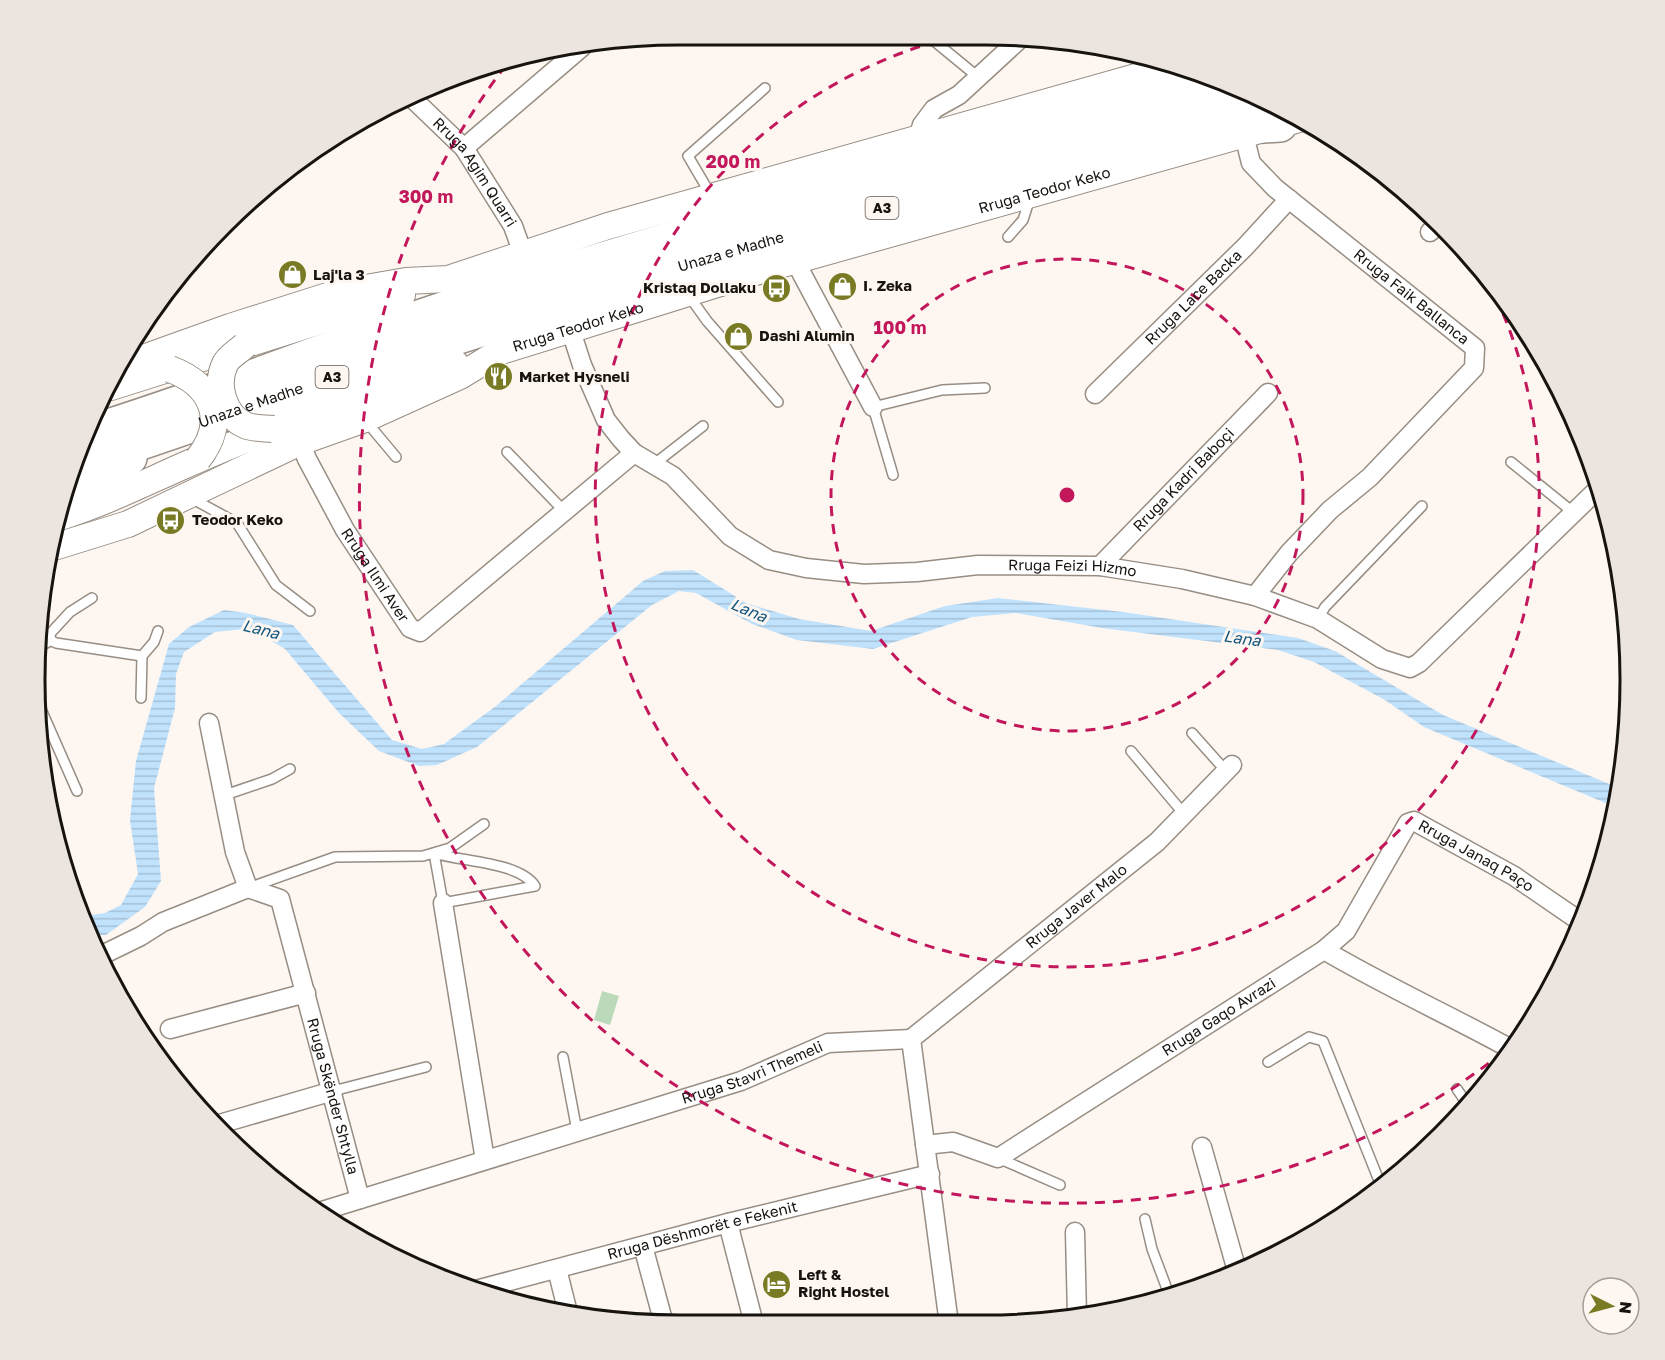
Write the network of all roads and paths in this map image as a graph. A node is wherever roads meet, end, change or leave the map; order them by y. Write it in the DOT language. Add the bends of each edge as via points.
graph roads {
  1 [pos="939,45"];
  2 [pos="1012,46"];
  3 [pos="575,54"];
  4 [pos="1160,70"];
  5 [pos="978,77"];
  6 [pos="1192,80"];
  7 [pos="1211,87"];
  8 [pos="765,88"];
  9 [pos="1246,101"];
  10 [pos="416,102"];
  11 [pos="1151,115"];
  12 [pos="1289,122"];
  13 [pos="1244,135"];
  14 [pos="918,138"];
  15 [pos="464,148"];
  16 [pos="1031,195"];
  17 [pos="712,197"];
  18 [pos="1289,199"];
  19 [pos="1008,237"];
  20 [pos="523,254"];
  21 [pos="795,261"];
  22 [pos="448,279"];
  23 [pos="688,294"];
  24 [pos="572,331"];
  25 [pos="245,345"];
  26 [pos="501,351"];
  27 [pos="129,363"];
  28 [pos="170,369"];
  29 [pos="118,385"];
  30 [pos="985,388"];
  31 [pos="1268,393"];
  32 [pos="1095,394"];
  33 [pos="778,402"];
  34 [pos="873,407"];
  35 [pos="104,413"];
  36 [pos="365,418"];
  37 [pos="155,425"];
  38 [pos="703,426"];
  39 [pos="273,429"];
  40 [pos="96,431"];
  41 [pos="300,442"];
  42 [pos="507,452"];
  43 [pos="634,453"];
  44 [pos="396,457"];
  45 [pos="198,459"];
  46 [pos="85,460"];
  47 [pos="1511,462"];
  48 [pos="653,465"];
  49 [pos="893,476"];
  50 [pos="74,492"];
  51 [pos="187,495"];
  52 [pos="1592,495"];
  53 [pos="1422,506"];
  54 [pos="564,511"];
  55 [pos="1574,513"];
  56 [pos="67,515"];
  57 [pos="60,545"];
  58 [pos="1100,566"];
  59 [pos="1255,596"];
  60 [pos="92,598"];
  61 [pos="310,611"];
  62 [pos="1318,619"];
  63 [pos="158,631"];
  64 [pos="46,636"];
  65 [pos="46,642"];
  66 [pos="142,656"];
  67 [pos="141,698"];
  68 [pos="46,721"];
  69 [pos="209,723"];
  70 [pos="1192,733"];
  71 [pos="1131,751"];
  72 [pos="1228,768"];
  73 [pos="290,769"];
  74 [pos="77,791"];
  75 [pos="225,795"];
  76 [pos="1184,814"];
  77 [pos="484,824"];
  78 [pos="435,853"];
  79 [pos="248,888"];
  80 [pos="443,903"];
  81 [pos="1574,917"];
  82 [pos="1324,950"];
  83 [pos="106,953"];
  84 [pos="306,993"];
  85 [pos="170,1029"];
  86 [pos="911,1039"];
  87 [pos="1504,1045"];
  88 [pos="563,1057"];
  89 [pos="1268,1062"];
  90 [pos="426,1067"];
  91 [pos="1457,1089"];
  92 [pos="333,1091"];
  93 [pos="1463,1098"];
  94 [pos="225,1122"];
  95 [pos="577,1131"];
  96 [pos="925,1145"];
  97 [pos="1202,1147"];
  98 [pos="998,1158"];
  99 [pos="485,1160"];
  100 [pos="930,1174"];
  101 [pos="1378,1179"];
  102 [pos="1060,1185"];
  103 [pos="360,1199"];
  104 [pos="329,1209"];
  105 [pos="1145,1219"];
  106 [pos="728,1223"];
  107 [pos="1076,1232"];
  108 [pos="643,1246"];
  109 [pos="1235,1264"];
  110 [pos="557,1269"];
  111 [pos="1167,1288"];
  112 [pos="504,1290"];
  113 [pos="566,1305"];
  114 [pos="1077,1308"];
  115 [pos="661,1315"];
  116 [pos="752,1315"];
  117 [pos="948,1315"];
  1 -- 5 [label="lane"];
  2 -- 5 [label="street"];
  3 -- 15 [label="street"];
  4 -- 14 [label="main road"];
  5 -- 14 [label="street" via="934,109"];
  6 -- 11 [label="highway"];
  7 -- 11 [label="highway, Unaza e Madhe / A3"];
  8 -- 17 [label="lane" via="688,156"];
  9 -- 11 [label="highway, Unaza e Madhe / A3"];
  10 -- 15 [label="street, Rruga Agim Quarri"];
  11 -- 12 [label="highway"];
  11 -- 37 [label="highway, Unaza e Madhe / A3" via="351,371"];
  12 -- 13 [label="main road, Rruga Teodor Keko"];
  13 -- 16 [label="main road, Rruga Teodor Keko"];
  13 -- 18 [label="street, Rruga Faik Ballanca" via="1251,163"];
  14 -- 17 [label="main road"];
  15 -- 20 [label="street, Rruga Agim Quarri" via="513,226"];
  16 -- 19 [label="lane" via="1023,220"];
  16 -- 21 [label="main road, Rruga Teodor Keko"];
  17 -- 20 [label="main road"];
  18 -- 32 [label="street, Rruga Lace Backa"];
  18 -- 59 [label="street, Rruga Faik Ballanca" via="1474,348 1476,355 1474,368 1370,477 1330,510"];
  20 -- 22 [label="main road"];
  21 -- 23 [label="main road, Rruga Teodor Keko"];
  21 -- 34 [label="street"];
  22 -- 25 [label="main road"];
  22 -- 27 [label="main road" via="406,281 338,293"];
  23 -- 24 [label="main road, Rruga Teodor Keko"];
  23 -- 33 [label="lane"];
  24 -- 26 [label="main road, Rruga Teodor Keko"];
  24 -- 43 [label="street, Rruga Feizi Hizmo" via="606,420"];
  25 -- 28 [label="main road, bridge"];
  25 -- 39 [label="main road, bridge" via="225,362 220,379 223,398 234,417 246,426"];
  26 -- 36 [label="main road, Rruga Teodor Keko" via="460,376"];
  26 -- 39 [label="main road" via="352,397"];
  28 -- 29 [label="main road"];
  28 -- 45 [label="main road, bridge" via="200,385 211,403 214,425 210,444"];
  30 -- 34 [label="lane" via="942,390"];
  31 -- 58 [label="street, Rruga Kadri Baboçi"];
  34 -- 49 [label="lane"];
  35 -- 37 [label="highway"];
  36 -- 41 [label="main road, Rruga Teodor Keko"];
  36 -- 44 [label="lane"];
  37 -- 40 [label="highway, Unaza e Madhe / A3"];
  37 -- 46 [label="highway, Unaza e Madhe / A3"];
  37 -- 50 [label="highway" via="89,487"];
  38 -- 48 [label="lane"];
  39 -- 45 [label="main road, bridge"];
  41 -- 51 [label="main road, Rruga Teodor Keko"];
  41 -- 54 [label="street, Rruga Ilmi Aver" via="345,530 410,628 420,632"];
  42 -- 54 [label="lane"];
  43 -- 48 [label="street, Rruga Feizi Hizmo"];
  43 -- 54 [label="street, Rruga Ilmi Aver"];
  45 -- 56 [label="main road" via="102,504"];
  47 -- 55 [label="lane"];
  48 -- 58 [label="street, Rruga Feizi Hizmo" via="673,477 730,536 769,560 864,574 978,565"];
  51 -- 57 [label="main road, Rruga Teodor Keko" via="128,524"];
  51 -- 61 [label="lane" via="237,523 276,585"];
  52 -- 55 [label="street, Rruga Feizi Hizmo"];
  53 -- 62 [label="lane"];
  55 -- 62 [label="street, Rruga Feizi Hizmo" via="1410,669 1382,659"];
  58 -- 59 [label="street, Rruga Feizi Hizmo"];
  59 -- 62 [label="street, Rruga Feizi Hizmo"];
  60 -- 64 [label="lane" via="70,612"];
  63 -- 66 [label="lane"];
  65 -- 66 [label="lane"];
  66 -- 67 [label="lane"];
  68 -- 74 [label="lane"];
  69 -- 75 [label="street"];
  70 -- 72 [label="lane"];
  71 -- 76 [label="lane"];
  72 -- 76 [label="street, Rruga Javer Malo"];
  73 -- 75 [label="lane"];
  75 -- 79 [label="street" via="235,852"];
  76 -- 86 [label="street, Rruga Javer Malo" via="1157,842"];
  77 -- 78 [label="lane" via="450,848"];
  78 -- 79 [label="lane" via="335,857"];
  78 -- 80 [label="lane"];
  78 -- 80 [label="lane" via="515,871 530,878 535,886"];
  79 -- 83 [label="street" via="172,918"];
  79 -- 84 [label="street, Rruga Skënder Shtylla" via="280,899"];
  80 -- 99 [label="street"];
  81 -- 82 [label="street, Rruga Janaq Paço" via="1514,876 1414,821 1408,823 1346,931"];
  82 -- 87 [label="street"];
  82 -- 98 [label="street, Rruga Gaqo Avrazi"];
  84 -- 85 [label="street"];
  84 -- 92 [label="street, Rruga Skënder Shtylla"];
  86 -- 95 [label="street, Rruga Stavri Themeli" via="828,1043 741,1081"];
  86 -- 96 [label="street"];
  88 -- 95 [label="lane"];
  89 -- 101 [label="lane" via="1309,1037 1323,1041"];
  90 -- 92 [label="lane"];
  91 -- 93 [label="lane"];
  92 -- 94 [label="street"];
  92 -- 103 [label="street, Rruga Skënder Shtylla"];
  95 -- 99 [label="street, Rruga Stavri Themeli"];
  96 -- 98 [label="street" via="954,1142"];
  96 -- 100 [label="street"];
  97 -- 109 [label="street"];
  98 -- 102 [label="lane"];
  99 -- 103 [label="street, Rruga Stavri Themeli"];
  100 -- 106 [label="street, Rruga Dëshmorët e Fekenit"];
  100 -- 117 [label="street"];
  103 -- 104 [label="street, Rruga Stavri Themeli"];
  105 -- 111 [label="lane"];
  106 -- 108 [label="street, Rruga Dëshmorët e Fekenit"];
  106 -- 116 [label="street"];
  107 -- 114 [label="street"];
  108 -- 110 [label="street, Rruga Dëshmorët e Fekenit"];
  108 -- 115 [label="street"];
  110 -- 112 [label="street, Rruga Dëshmorët e Fekenit"];
  110 -- 113 [label="street"];
}
